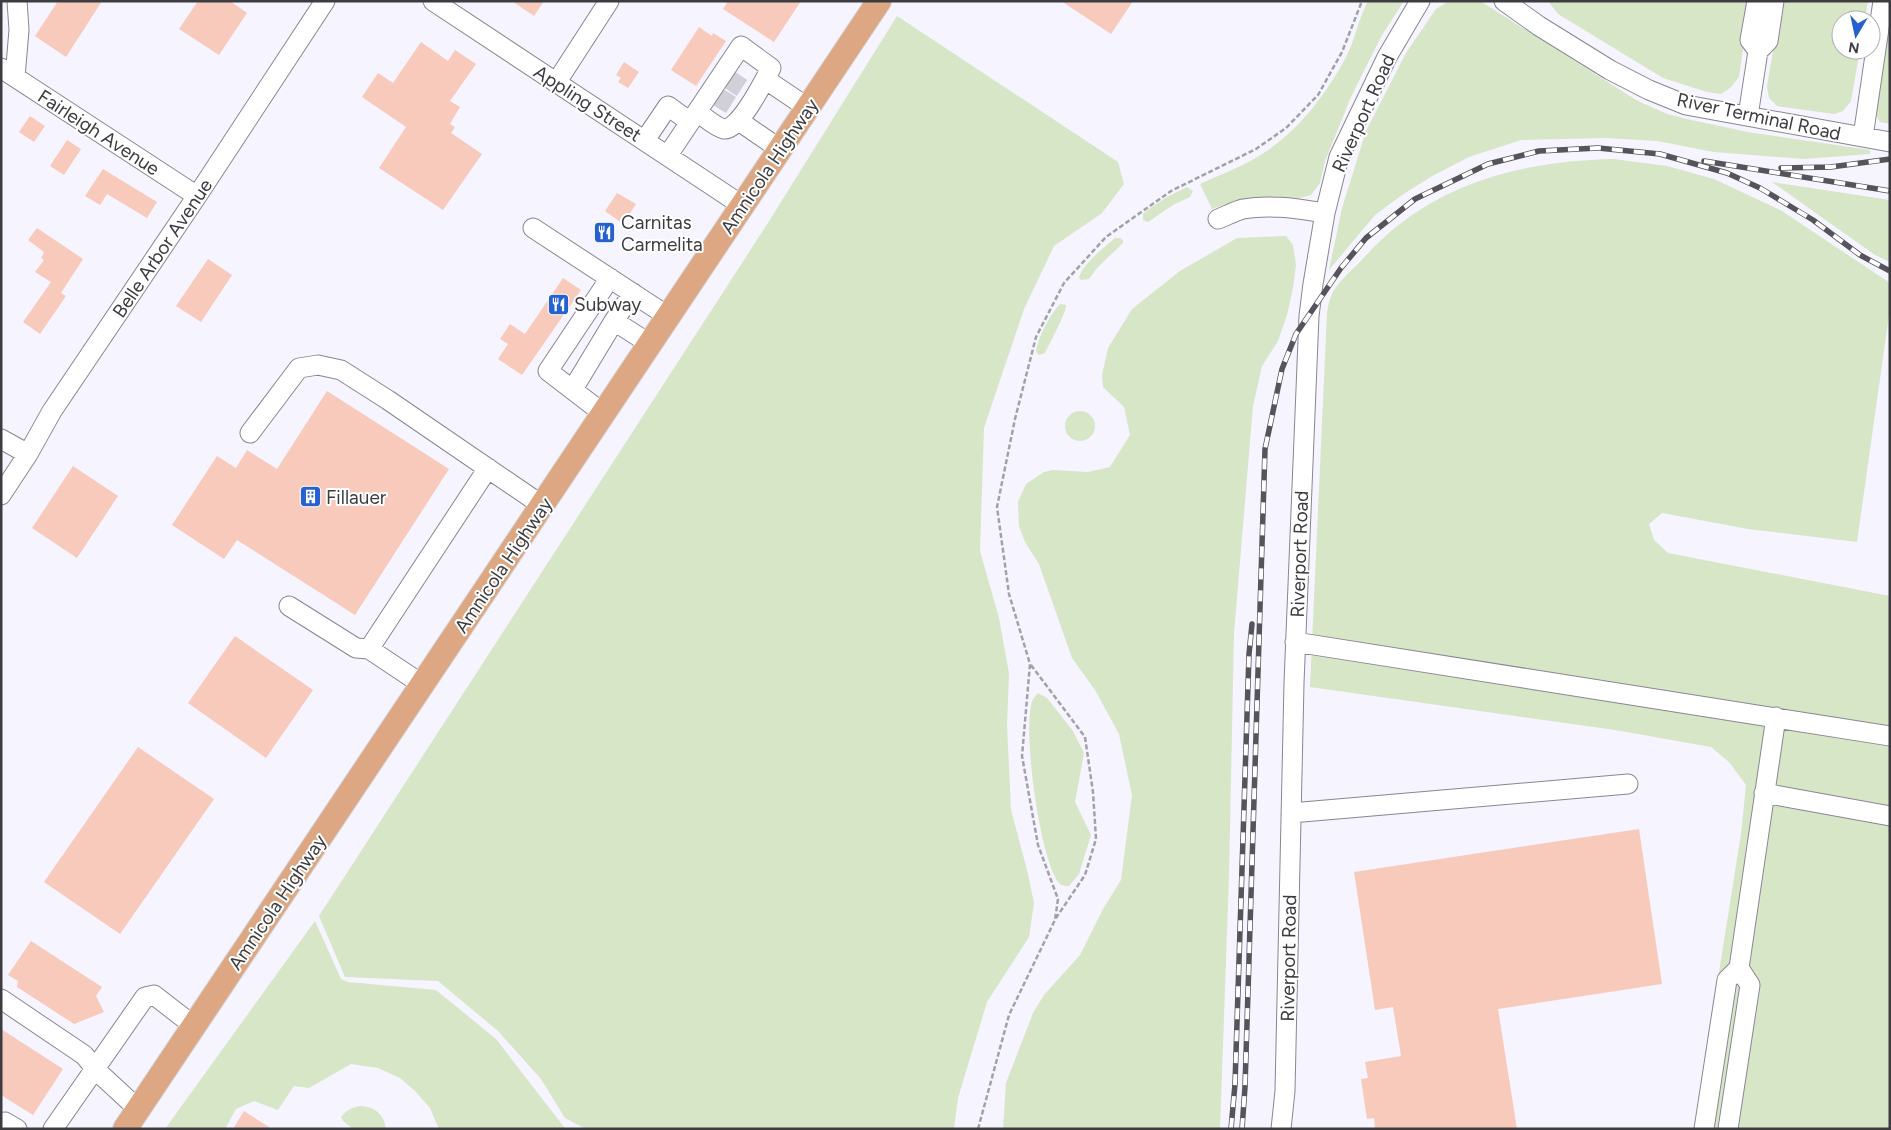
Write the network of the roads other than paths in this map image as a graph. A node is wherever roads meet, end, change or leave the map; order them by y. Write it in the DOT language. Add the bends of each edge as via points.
graph roads {
  1 [pos="17,1"];
  2 [pos="325,1"];
  3 [pos="433,1"];
  4 [pos="609,1"];
  5 [pos="879,1"];
  6 [pos="1420,1"];
  7 [pos="1757,1"];
  8 [pos="1774,1"];
  9 [pos="1883,1"];
  10 [pos="1511,3"];
  11 [pos="1758,51"];
  12 [pos="8,73"];
  13 [pos="765,79"];
  14 [pos="556,83"];
  15 [pos="737,85"];
  16 [pos="728,106"];
  17 [pos="808,108"];
  18 [pos="1748,116"];
  19 [pos="694,117"];
  20 [pos="1863,137"];
  21 [pos="645,140"];
  22 [pos="1890,142"];
  23 [pos="781,150"];
  24 [pos="668,155"];
  25 [pos="198,196"];
  26 [pos="743,206"];
  27 [pos="1325,213"];
  28 [pos="1218,219"];
  29 [pos="533,228"];
  30 [pos="610,278"];
  31 [pos="632,293"];
  32 [pos="669,317"];
  33 [pos="614,321"];
  34 [pos="650,344"];
  35 [pos="573,389"];
  36 [pos="604,414"];
  37 [pos="250,433"];
  38 [pos="1,439"];
  39 [pos="28,454"];
  40 [pos="488,468"];
  41 [pos="1,495"];
  42 [pos="543,506"];
  43 [pos="289,606"];
  44 [pos="1295,642"];
  45 [pos="369,649"];
  46 [pos="422,685"];
  47 [pos="1776,717"];
  48 [pos="1890,736"];
  49 [pos="1628,784"];
  50 [pos="1764,793"];
  51 [pos="1291,813"];
  52 [pos="1890,816"];
  53 [pos="1739,968"];
  54 [pos="1,999"];
  55 [pos="194,1026"];
  56 [pos="90,1062"];
  57 [pos="138,1109"];
  58 [pos="1,1123"];
  59 [pos="17,1129"];
  60 [pos="53,1129"];
  61 [pos="125,1129"];
  62 [pos="1281,1129"];
  63 [pos="1704,1129"];
  64 [pos="1728,1129"];
  1 -- 12 [label="street" via="20,30"];
  2 -- 25 [label="street, Belle Arbor Avenue"];
  3 -- 14 [label="street, Appling Street"];
  4 -- 14 [label="street"];
  5 -- 17 [label="main road, Amnicola Highway"];
  6 -- 27 [label="street, Riverport Road" via="1387,57 1339,157"];
  7 -- 11 [label="street" via="1750,40"];
  8 -- 11 [label="street" via="1768,41"];
  9 -- 20 [label="street"];
  10 -- 18 [label="street, River Terminal Road" via="1610,70 1649,90 1686,105"];
  11 -- 18 [label="street"];
  12 -- 25 [label="street, Fairleigh Avenue"];
  13 -- 15 [label="street"];
  13 -- 15 [label="street" via="771,68 741,46"];
  13 -- 17 [label="street"];
  14 -- 21 [label="street, Appling Street"];
  15 -- 16 [label="street"];
  15 -- 16 [label="street"];
  16 -- 19 [label="street"];
  16 -- 19 [label="street" via="728,129"];
  16 -- 23 [label="street"];
  17 -- 23 [label="main road, Amnicola Highway"];
  18 -- 20 [label="street, River Terminal Road"];
  19 -- 21 [label="street" via="668,106"];
  19 -- 24 [label="street"];
  20 -- 22 [label="street, River Terminal Road"];
  21 -- 24 [label="street, Appling Street"];
  23 -- 26 [label="main road, Amnicola Highway"];
  24 -- 26 [label="street, Appling Street"];
  25 -- 39 [label="street, Belle Arbor Avenue" via="52,411"];
  26 -- 32 [label="main road, Amnicola Highway"];
  27 -- 28 [label="street" via="1266,207 1242,210"];
  27 -- 44 [label="street, Riverport Road" via="1309,316"];
  29 -- 30 [label="street"];
  30 -- 31 [label="street"];
  30 -- 35 [label="street" via="548,371"];
  31 -- 32 [label="street"];
  31 -- 33 [label="street"];
  32 -- 34 [label="main road, Amnicola Highway"];
  33 -- 34 [label="street"];
  33 -- 35 [label="street"];
  34 -- 36 [label="main road, Amnicola Highway"];
  35 -- 36 [label="street"];
  36 -- 42 [label="main road, Amnicola Highway"];
  37 -- 40 [label="street" via="299,368 318,364 341,370"];
  38 -- 39 [label="street"];
  39 -- 41 [label="street, Belle Arbor Avenue"];
  40 -- 42 [label="street"];
  40 -- 45 [label="street"];
  42 -- 46 [label="main road, Amnicola Highway"];
  43 -- 45 [label="street" via="356,648"];
  44 -- 47 [label="street"];
  44 -- 51 [label="street, Riverport Road"];
  45 -- 46 [label="street"];
  46 -- 55 [label="main road, Amnicola Highway"];
  47 -- 48 [label="street"];
  47 -- 50 [label="street"];
  49 -- 51 [label="street"];
  50 -- 52 [label="street"];
  50 -- 53 [label="street"];
  51 -- 62 [label="street, Riverport Road" via="1285,1091"];
  53 -- 63 [label="street" via="1727,980"];
  53 -- 64 [label="street" via="1750,985"];
  54 -- 56 [label="street"];
  55 -- 56 [label="street" via="154,995 145,997"];
  55 -- 57 [label="main road, Amnicola Highway"];
  56 -- 57 [label="street"];
  56 -- 60 [label="street"];
  57 -- 61 [label="main road, Amnicola Highway"];
  58 -- 59 [label="street"];
}
